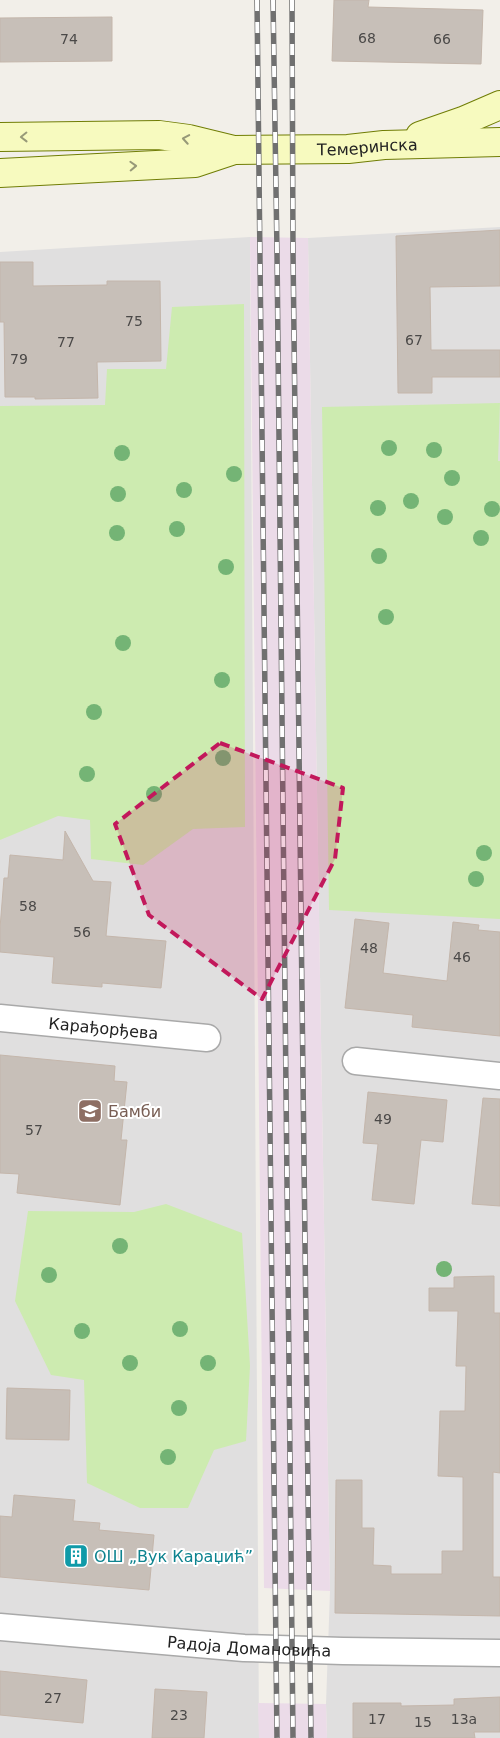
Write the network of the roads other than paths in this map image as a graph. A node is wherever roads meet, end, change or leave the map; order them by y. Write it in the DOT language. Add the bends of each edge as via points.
graph roads {
  1 [pos="500,105"];
  2 [pos="0,137"];
  3 [pos="500,142"];
  4 [pos="384,145"];
  5 [pos="234,150"];
  6 [pos="0,173"];
  7 [pos="0,1018"];
  8 [pos="207,1038"];
  9 [pos="356,1061"];
  10 [pos="500,1076"];
  11 [pos="0,1627"];
  12 [pos="500,1653"];
  1 -- 4 [label="main road" via="447,127"];
  5 -- 2 [label="main road, Темеринска, one-way" via="159,135"];
  3 -- 4 [label="main road, Темеринска"];
  4 -- 5 [label="main road, Темеринска" via="348,149"];
  6 -- 5 [label="main road, Темеринска, one-way" via="195,164"];
  7 -- 8 [label="street, Карађорђева"];
  9 -- 10 [label="street"];
  11 -- 12 [label="street, Радоја Домановића" via="244,1648"];
}
